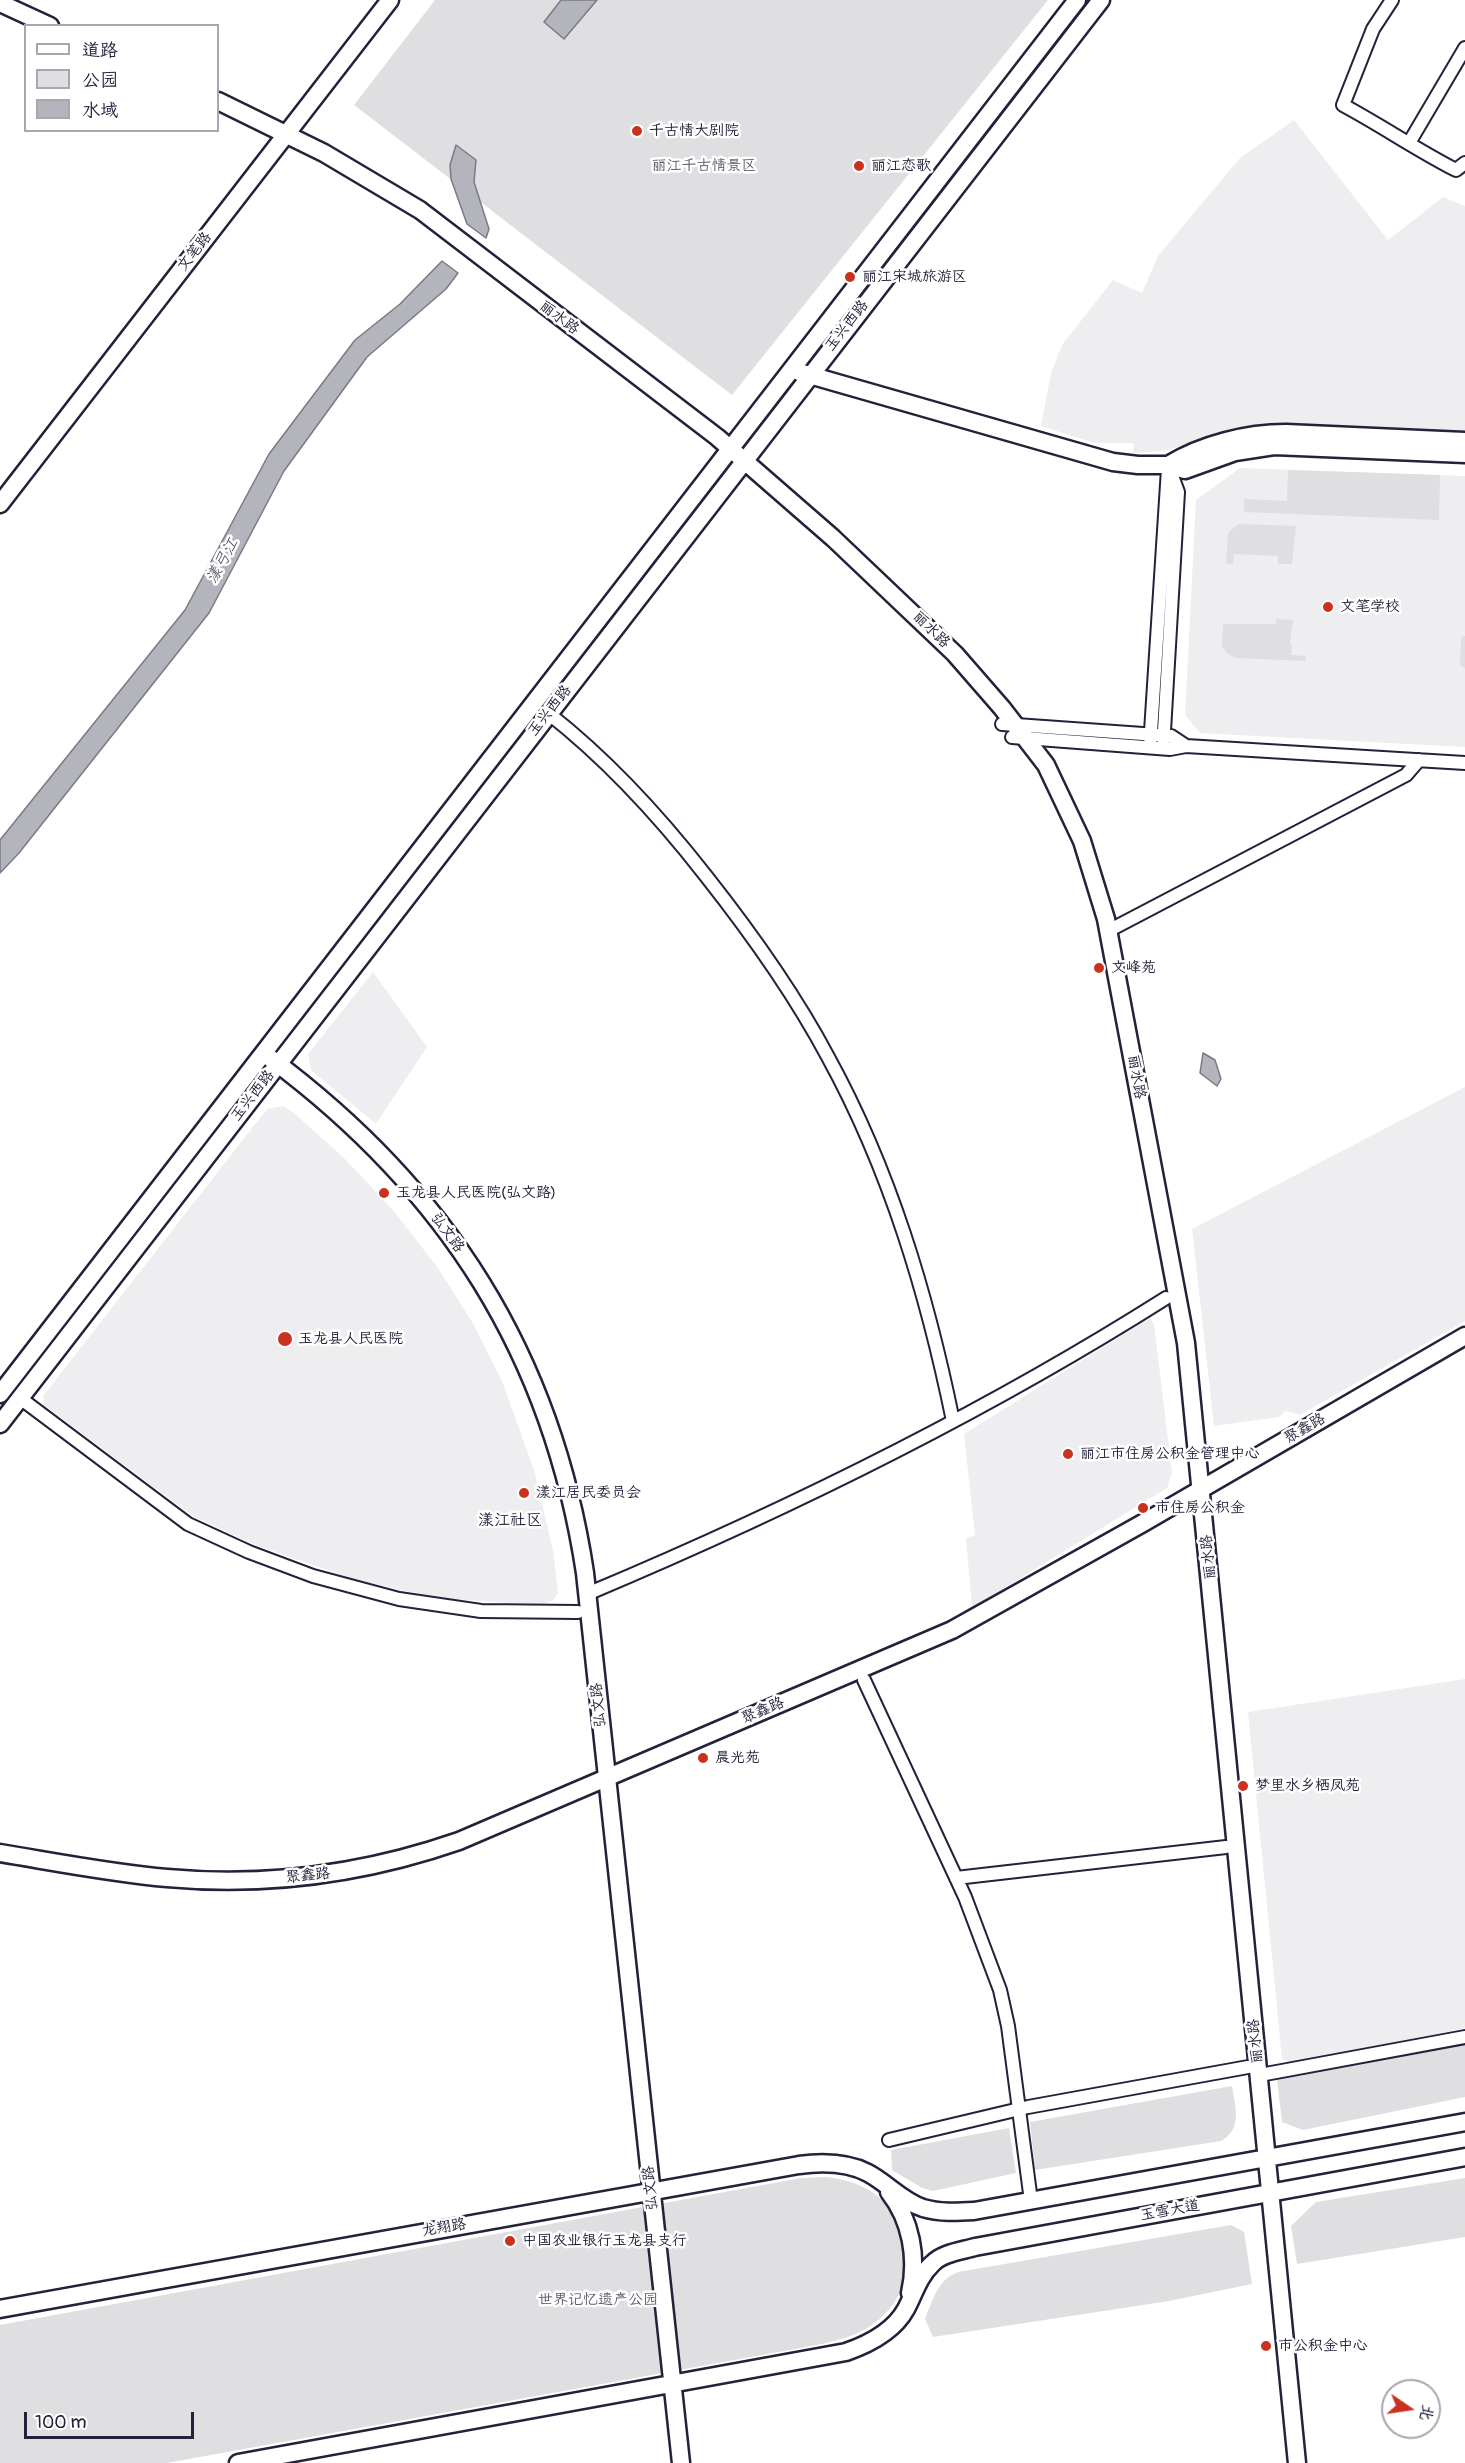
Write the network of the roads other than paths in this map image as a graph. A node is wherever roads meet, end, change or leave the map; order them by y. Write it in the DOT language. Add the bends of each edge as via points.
graph roads {
  1 [pos="390,0"];
  2 [pos="1077,0"];
  3 [pos="1101,0"];
  4 [pos="1392,0"];
  5 [pos="0,3"];
  6 [pos="0,15"];
  7 [pos="46,24"];
  8 [pos="24,26"];
  9 [pos="1465,48"];
  10 [pos="219,102"];
  11 [pos="219,113"];
  12 [pos="283,138"];
  13 [pos="1408,143"];
  14 [pos="1465,163"];
  15 [pos="790,369"];
  16 [pos="809,375"];
  17 [pos="1465,441"];
  18 [pos="726,452"];
  19 [pos="1465,454"];
  20 [pos="740,464"];
  21 [pos="1168,465"];
  22 [pos="0,504"];
  23 [pos="548,713"];
  24 [pos="1014,731"];
  25 [pos="1157,741"];
  26 [pos="1419,760"];
  27 [pos="1465,763"];
  28 [pos="1108,931"];
  29 [pos="260,1057"];
  30 [pos="275,1068"];
  31 [pos="1166,1298"];
  32 [pos="1465,1336"];
  33 [pos="1465,1349"];
  34 [pos="0,1394"];
  35 [pos="20,1398"];
  36 [pos="953,1421"];
  37 [pos="0,1424"];
  38 [pos="1197,1498"];
  39 [pos="587,1594"];
  40 [pos="578,1612"];
  41 [pos="864,1680"];
  42 [pos="602,1786"];
  43 [pos="1226,1847"];
  44 [pos="0,1853"];
  45 [pos="0,1864"];
  46 [pos="956,1878"];
  47 [pos="1465,2037"];
  48 [pos="1254,2071"];
  49 [pos="1019,2109"];
  50 [pos="1465,2122"];
  51 [pos="889,2140"];
  52 [pos="1465,2157"];
  53 [pos="1262,2159"];
  54 [pos="884,2185"];
  55 [pos="646,2192"];
  56 [pos="1266,2193"];
  57 [pos="1031,2201"];
  58 [pos="0,2309"];
  59 [pos="905,2311"];
  60 [pos="667,2386"];
  61 [pos="238,2463"];
  62 [pos="670,2463"];
  63 [pos="681,2463"];
  64 [pos="1286,2463"];
  65 [pos="1297,2463"];
  1 -- 12 [label="main road, 文笔路"];
  2 -- 15 [label="main road, 玉兴西路"];
  3 -- 16 [label="main road, 玉兴西路"];
  4 -- 13 [label="street" via="1373,30 1343,105"];
  5 -- 7 [label="main road"];
  6 -- 8 [label="main road"];
  9 -- 13 [label="street"];
  10 -- 12 [label="main road, 丽水路"];
  11 -- 12 [label="main road, 丽水路"];
  12 -- 18 [label="main road, 丽水路" via="357,171 420,210"];
  12 -- 22 [label="main road, 文笔路"];
  13 -- 14 [label="street" via="1456,170"];
  15 -- 16 [label="main road"];
  15 -- 18 [label="main road, 玉兴西路"];
  16 -- 20 [label="main road, 玉兴西路"];
  16 -- 21 [label="main road" via="1113,462"];
  17 -- 21 [label="main road" via="1260,434 1231,440"];
  18 -- 20 [label="main road, 丽水路"];
  18 -- 29 [label="main road, 玉兴西路"];
  19 -- 21 [label="main road" via="1274,446 1235,452 1185,470"];
  20 -- 23 [label="main road, 玉兴西路"];
  20 -- 24 [label="main road, 丽水路" via="923,638"];
  21 -- 25 [label="street"];
  23 -- 30 [label="main road, 玉兴西路"];
  23 -- 36 [label="street" via="600,757 694,860 758,945 828,1055 866,1133 907,1239"];
  24 -- 25 [label="street"];
  24 -- 28 [label="main road, 丽水路" via="1046,765 1071,816 1091,867"];
  24 -- 31 [label="main road, 丽水路" via="1050,795 1088,896 1112,1003"];
  25 -- 26 [label="street"];
  26 -- 27 [label="street"];
  26 -- 28 [label="street" via="1406,775"];
  28 -- 38 [label="main road, 丽水路" via="1186,1343"];
  29 -- 30 [label="main road, 弘文路"];
  29 -- 34 [label="main road, 玉兴西路"];
  30 -- 35 [label="main road, 玉兴西路"];
  30 -- 39 [label="main road, 弘文路" via="336,1111 390,1164 439,1221 488,1292 528,1370 552,1431 576,1517"];
  30 -- 40 [label="main road, 弘文路" via="394,1185 453,1257 490,1316 527,1394 551,1465 570,1547"];
  31 -- 36 [label="street" via="1080,1352"];
  31 -- 38 [label="main road, 丽水路"];
  32 -- 38 [label="main road, 聚鑫路"];
  33 -- 38 [label="main road, 聚鑫路"];
  35 -- 37 [label="main road, 玉兴西路"];
  35 -- 40 [label="street" via="188,1524 249,1552 345,1586 426,1604 509,1612"];
  36 -- 39 [label="street" via="735,1529"];
  38 -- 41 [label="main road, 聚鑫路" via="957,1640"];
  38 -- 42 [label="main road, 聚鑫路" via="952,1630"];
  38 -- 43 [label="main road, 丽水路"];
  38 -- 48 [label="main road, 丽水路"];
  39 -- 42 [label="main road, 弘文路"];
  40 -- 42 [label="main road, 弘文路"];
  41 -- 42 [label="main road, 聚鑫路"];
  41 -- 46 [label="street"];
  42 -- 44 [label="main road, 聚鑫路" via="433,1850 314,1876 243,1881 167,1878"];
  42 -- 45 [label="main road, 聚鑫路" via="488,1841 437,1860 316,1887 253,1892 175,1890"];
  42 -- 55 [label="main road, 弘文路"];
  43 -- 46 [label="street"];
  43 -- 48 [label="main road, 丽水路"];
  46 -- 49 [label="street" via="1000,1990"];
  47 -- 48 [label="street"];
  48 -- 49 [label="street"];
  48 -- 53 [label="main road, 丽水路"];
  49 -- 51 [label="street"];
  49 -- 57 [label="street"];
  50 -- 53 [label="main road"];
  52 -- 56 [label="main road, 玉雪大道"];
  53 -- 56 [label="main road, 丽水路"];
  53 -- 57 [label="main road"];
  54 -- 55 [label="main road, 龙翔路" via="857,2169 812,2163"];
  54 -- 57 [label="main road" via="912,2204 937,2211 974,2211"];
  54 -- 59 [label="main road" via="899,2207 912,2245 912,2285"];
  55 -- 58 [label="main road, 龙翔路"];
  55 -- 60 [label="main road, 弘文路"];
  56 -- 59 [label="main road, 玉雪大道" via="946,2255 932,2264 921,2279"];
  56 -- 64 [label="main road, 丽水路"];
  56 -- 65 [label="main road, 丽水路"];
  59 -- 60 [label="main road" via="875,2339 846,2352"];
  60 -- 61 [label="main road"];
  60 -- 62 [label="main road, 弘文路"];
  60 -- 63 [label="main road, 弘文路"];
}
